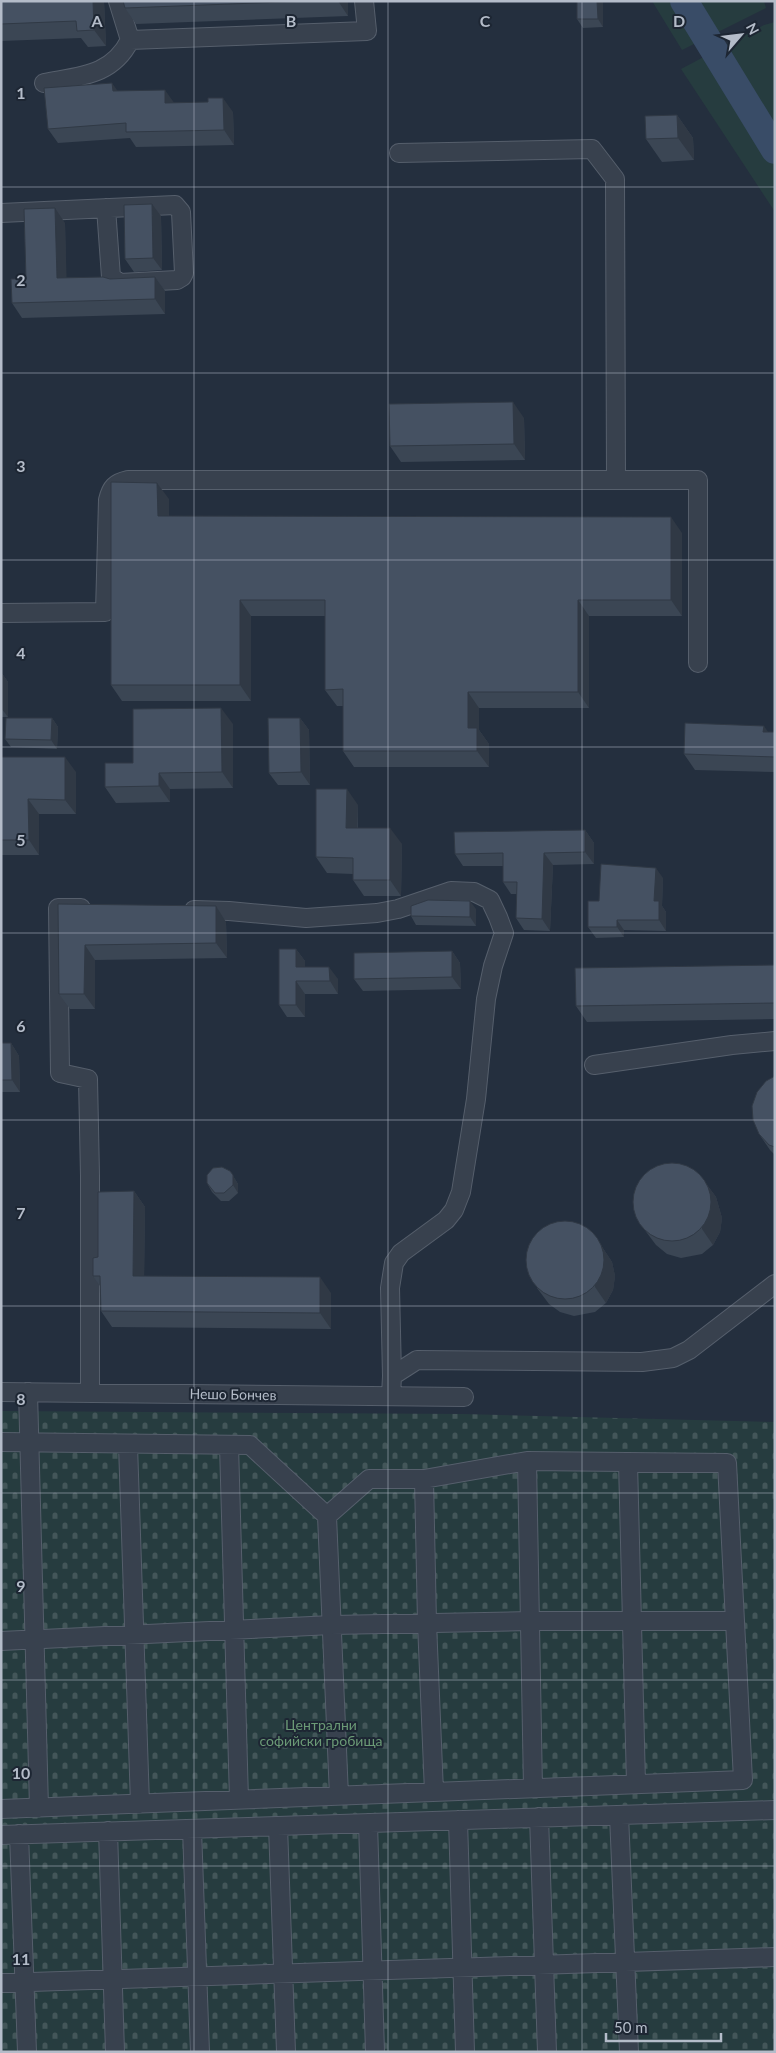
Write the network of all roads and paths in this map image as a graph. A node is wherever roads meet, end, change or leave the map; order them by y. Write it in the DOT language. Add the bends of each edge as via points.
graph roads {
  1 [pos="118,1"];
  2 [pos="364,1"];
  3 [pos="130,40"];
  4 [pos="44,83"];
  5 [pos="399,153"];
  6 [pos="106,208"];
  7 [pos="1,213"];
  8 [pos="616,480"];
  9 [pos="1,613"];
  10 [pos="698,662"];
  11 [pos="96,908"];
  12 [pos="182,910"];
  13 [pos="775,1041"];
  14 [pos="594,1065"];
  15 [pos="775,1284"];
  16 [pos="392,1376"];
  17 [pos="1,1392"];
  18 [pos="28,1392"];
  19 [pos="90,1393"];
  20 [pos="391,1396"];
  21 [pos="464,1397"];
  22 [pos="1,1442"];
  23 [pos="28,1442"];
  24 [pos="128,1445"];
  25 [pos="228,1445"];
  26 [pos="527,1461"];
  27 [pos="628,1462"];
  28 [pos="424,1479"];
  29 [pos="327,1516"];
  30 [pos="530,1621"];
  31 [pos="632,1621"];
  32 [pos="733,1621"];
  33 [pos="427,1623"];
  34 [pos="332,1625"];
  35 [pos="234,1630"];
  36 [pos="135,1634"];
  37 [pos="33,1639"];
  38 [pos="1,1641"];
  39 [pos="636,1784"];
  40 [pos="533,1788"];
  41 [pos="434,1792"];
  42 [pos="339,1796"];
  43 [pos="239,1800"];
  44 [pos="140,1804"];
  45 [pos="39,1808"];
  46 [pos="1,1810"];
  47 [pos="775,1810"];
  48 [pos="619,1815"];
  49 [pos="539,1818"];
  50 [pos="458,1820"];
  51 [pos="368,1823"];
  52 [pos="278,1826"];
  53 [pos="192,1829"];
  54 [pos="108,1832"];
  55 [pos="19,1834"];
  56 [pos="1,1835"];
  57 [pos="775,1957"];
  58 [pos="625,1962"];
  59 [pos="544,1965"];
  60 [pos="462,1968"];
  61 [pos="372,1970"];
  62 [pos="283,1973"];
  63 [pos="197,1976"];
  64 [pos="113,1979"];
  65 [pos="24,1982"];
  66 [pos="1,1983"];
  67 [pos="27,2052"];
  68 [pos="116,2052"];
  69 [pos="200,2052"];
  70 [pos="286,2052"];
  71 [pos="375,2052"];
  72 [pos="465,2052"];
  73 [pos="546,2052"];
  74 [pos="628,2052"];
  1 -- 3 [label="street"];
  2 -- 3 [label="street" via="368,31"];
  3 -- 4 [label="street" via="113,64 92,74"];
  5 -- 8 [label="street" via="592,149 615,179"];
  6 -- 6 [label="street" via="111,277 115,281 177,280 182,277 179,207"];
  6 -- 7 [label="street"];
  8 -- 9 [label="street" via="118,482 111,488 108,500 105,612"];
  8 -- 10 [label="street" via="698,480"];
  11 -- 19 [label="street" via="58,908 60,1073 88,1079"];
  12 -- 16 [label="street" via="306,918 377,913 452,891 474,892 490,900 498,917 504,933 486,999 477,1090 460,1192 454,1210 446,1220 400,1253 394,1263 390,1288"];
  13 -- 14 [label="street"];
  15 -- 16 [label="street" via="689,1350 673,1358 642,1362 417,1360"];
  16 -- 20 [label="street"];
  17 -- 18 [label="street, Нешо Бончев"];
  18 -- 19 [label="street, Нешо Бончев"];
  18 -- 23 [label="street"];
  19 -- 20 [label="street, Нешо Бончев"];
  20 -- 21 [label="street, Нешо Бончев"];
  22 -- 23 [label="street"];
  23 -- 24 [label="street"];
  23 -- 37 [label="street"];
  24 -- 25 [label="street"];
  24 -- 36 [label="street"];
  25 -- 29 [label="street" via="250,1445"];
  25 -- 35 [label="street"];
  26 -- 27 [label="street"];
  26 -- 28 [label="street"];
  26 -- 30 [label="street"];
  27 -- 31 [label="street"];
  27 -- 32 [label="street" via="727,1463"];
  28 -- 29 [label="street" via="369,1478"];
  28 -- 33 [label="street"];
  29 -- 34 [label="street"];
  30 -- 31 [label="street"];
  30 -- 33 [label="street"];
  30 -- 40 [label="street"];
  31 -- 32 [label="street"];
  31 -- 39 [label="street"];
  32 -- 39 [label="street" via="743,1780"];
  33 -- 34 [label="street"];
  33 -- 41 [label="street"];
  34 -- 35 [label="street"];
  34 -- 42 [label="street"];
  35 -- 36 [label="street"];
  35 -- 43 [label="street"];
  36 -- 37 [label="street"];
  36 -- 44 [label="street"];
  37 -- 38 [label="street"];
  37 -- 45 [label="street"];
  39 -- 40 [label="street"];
  40 -- 41 [label="street"];
  41 -- 42 [label="street"];
  42 -- 43 [label="street"];
  43 -- 44 [label="street"];
  44 -- 45 [label="street"];
  45 -- 46 [label="street"];
  47 -- 48 [label="street"];
  48 -- 49 [label="street"];
  48 -- 58 [label="street"];
  49 -- 50 [label="street"];
  49 -- 59 [label="street"];
  50 -- 51 [label="street"];
  50 -- 60 [label="street"];
  51 -- 52 [label="street"];
  51 -- 61 [label="street"];
  52 -- 53 [label="street"];
  52 -- 62 [label="street"];
  53 -- 54 [label="street"];
  53 -- 63 [label="street"];
  54 -- 55 [label="street"];
  54 -- 64 [label="street"];
  55 -- 56 [label="street"];
  55 -- 65 [label="street"];
  57 -- 58 [label="street"];
  58 -- 59 [label="street"];
  58 -- 74 [label="street"];
  59 -- 60 [label="street"];
  59 -- 73 [label="street"];
  60 -- 61 [label="street"];
  60 -- 72 [label="street"];
  61 -- 62 [label="street"];
  61 -- 71 [label="street"];
  62 -- 63 [label="street"];
  62 -- 70 [label="street"];
  63 -- 64 [label="street"];
  63 -- 69 [label="street"];
  64 -- 65 [label="street"];
  64 -- 68 [label="street"];
  65 -- 66 [label="street"];
  65 -- 67 [label="street"];
}
